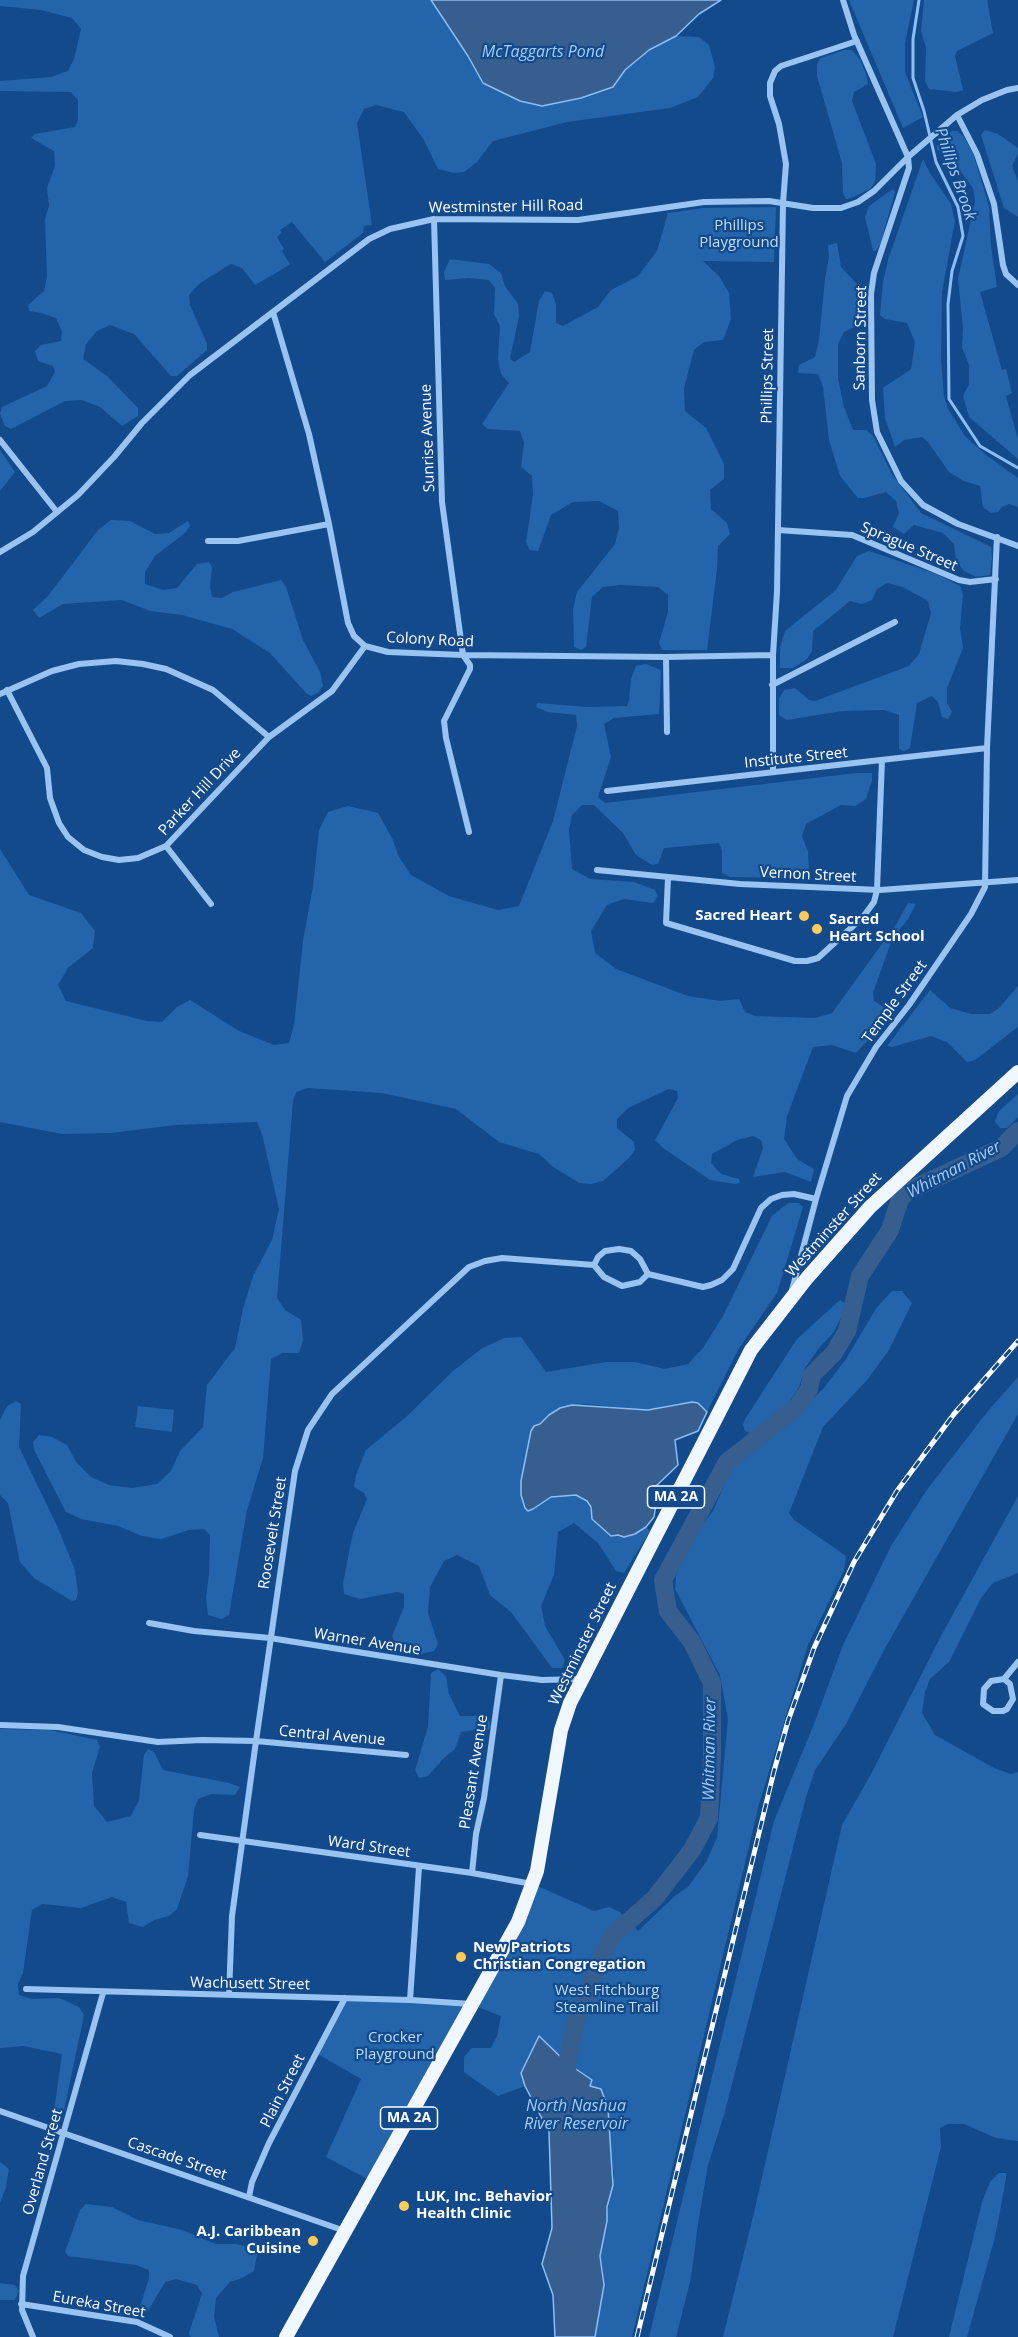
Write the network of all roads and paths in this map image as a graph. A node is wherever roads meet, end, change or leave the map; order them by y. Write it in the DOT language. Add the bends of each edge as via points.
graph roads {
  1 [pos="843,0"];
  2 [pos="857,41"];
  3 [pos="1018,88"];
  4 [pos="957,115"];
  5 [pos="908,157"];
  6 [pos="783,203"];
  7 [pos="434,219"];
  8 [pos="1018,285"];
  9 [pos="273,312"];
  10 [pos="0,440"];
  11 [pos="57,512"];
  12 [pos="330,524"];
  13 [pos="778,530"];
  14 [pos="997,537"];
  15 [pos="208,541"];
  16 [pos="1018,546"];
  17 [pos="0,552"];
  18 [pos="996,579"];
  19 [pos="895,622"];
  20 [pos="365,646"];
  21 [pos="463,655"];
  22 [pos="773,655"];
  23 [pos="666,657"];
  24 [pos="772,685"];
  25 [pos="8,690"];
  26 [pos="0,694"];
  27 [pos="667,732"];
  28 [pos="268,737"];
  29 [pos="987,748"];
  30 [pos="882,760"];
  31 [pos="773,772"];
  32 [pos="607,791"];
  33 [pos="469,832"];
  34 [pos="166,846"];
  35 [pos="597,870"];
  36 [pos="668,878"];
  37 [pos="1018,880"];
  38 [pos="986,884"];
  39 [pos="877,890"];
  40 [pos="211,904"];
  41 [pos="1018,1072"];
  42 [pos="816,1199"];
  43 [pos="594,1265"];
  44 [pos="648,1274"];
  45 [pos="789,1301"];
  46 [pos="149,1623"];
  47 [pos="270,1638"];
  48 [pos="1018,1662"];
  49 [pos="501,1675"];
  50 [pos="582,1679"];
  51 [pos="1004,1679"];
  52 [pos="0,1725"];
  53 [pos="255,1742"];
  54 [pos="406,1755"];
  55 [pos="200,1835"];
  56 [pos="242,1840"];
  57 [pos="419,1867"];
  58 [pos="472,1873"];
  59 [pos="533,1884"];
  60 [pos="26,1989"];
  61 [pos="103,1993"];
  62 [pos="229,1995"];
  63 [pos="345,1998"];
  64 [pos="410,2000"];
  65 [pos="473,2004"];
  66 [pos="0,2111"];
  67 [pos="63,2132"];
  68 [pos="249,2197"];
  69 [pos="345,2231"];
  70 [pos="21,2304"];
  71 [pos="33,2337"];
  72 [pos="170,2337"];
  73 [pos="286,2337"];
  1 -- 2 [label="street"];
  2 -- 5 [label="street"];
  2 -- 6 [label="street, Phillips Street" via="781,66 772,75 770,96 786,164"];
  3 -- 4 [label="street, Westminster Hill Road" via="982,100"];
  4 -- 5 [label="street, Westminster Hill Road"];
  4 -- 8 [label="street" via="989,186 1004,269"];
  5 -- 6 [label="street, Westminster Hill Road" via="874,191 850,206"];
  5 -- 14 [label="street, Sanborn Street" via="907,178 874,273 871,294 876,427 896,472 913,496 942,517"];
  6 -- 7 [label="street, Westminster Hill Road" via="704,202 578,220"];
  6 -- 13 [label="street, Phillips Street"];
  7 -- 9 [label="street, Westminster Hill Road" via="404,224 375,236"];
  7 -- 21 [label="street, Sunrise Avenue" via="443,519"];
  9 -- 11 [label="street, Westminster Hill Road" via="190,375 78,495"];
  9 -- 12 [label="street, Colony Road" via="309,434"];
  10 -- 11 [label="street"];
  11 -- 17 [label="street, Westminster Hill Road"];
  12 -- 15 [label="street" via="238,540"];
  12 -- 20 [label="street, Colony Road" via="348,623"];
  13 -- 18 [label="street, Sprague Street" via="852,535 959,580"];
  13 -- 22 [label="street, Phillips Street"];
  14 -- 16 [label="street, Sanborn Street"];
  14 -- 18 [label="street, Temple Street"];
  18 -- 29 [label="street, Temple Street"];
  19 -- 24 [label="street"];
  20 -- 21 [label="street, Colony Road" via="388,652"];
  20 -- 28 [label="street, Parker Hill Drive" via="332,691"];
  21 -- 23 [label="street, Colony Road"];
  21 -- 33 [label="street, Sunrise Avenue" via="470,669 444,721"];
  22 -- 23 [label="street, Colony Road"];
  22 -- 24 [label="street, Phillips Street"];
  23 -- 27 [label="street"];
  24 -- 31 [label="street, Phillips Street"];
  25 -- 26 [label="street"];
  25 -- 28 [label="street" via="79,664 143,664 177,673 213,690"];
  25 -- 34 [label="street, Parker Hill Drive" via="47,768 50,798 68,837 84,850 119,861"];
  28 -- 34 [label="street, Parker Hill Drive"];
  29 -- 30 [label="street, Institute Street"];
  29 -- 38 [label="street, Temple Street"];
  30 -- 31 [label="street, Institute Street"];
  30 -- 39 [label="street"];
  31 -- 32 [label="street, Institute Street"];
  34 -- 40 [label="street"];
  35 -- 36 [label="street, Vernon Street"];
  36 -- 39 [label="street, Vernon Street"];
  36 -- 39 [label="street" via="666,923 793,961 816,959 824,953 863,916 873,904"];
  37 -- 38 [label="street, Vernon Street"];
  38 -- 39 [label="street, Vernon Street"];
  38 -- 42 [label="street, Temple Street" via="971,914 876,1047 847,1096"];
  41 -- 45 [label="highway, Westminster Street / MA 2A" via="881,1196"];
  42 -- 44 [label="street" via="794,1194 771,1199 761,1208 733,1269 722,1280 703,1287"];
  42 -- 45 [label="street, Temple Street"];
  43 -- 44 [label="street" via="603,1277 622,1286 640,1282"];
  43 -- 44 [label="street" via="605,1251 631,1251 640,1258"];
  43 -- 47 [label="street, Roosevelt Street" via="502,1258 469,1267 332,1394 308,1430 295,1471"];
  45 -- 50 [label="highway, Westminster Street / MA 2A" via="751,1350"];
  46 -- 47 [label="street, Warner Avenue"];
  47 -- 49 [label="street, Warner Avenue"];
  47 -- 53 [label="street, Roosevelt Street"];
  48 -- 51 [label="street"];
  49 -- 50 [label="street, Warner Avenue"];
  49 -- 58 [label="street, Pleasant Avenue"];
  50 -- 59 [label="highway, Westminster Street / MA 2A" via="562,1726"];
  51 -- 51 [label="street" via="991,1681 984,1689 983,1704 993,1711 1007,1709 1013,1699 1010,1684"];
  52 -- 53 [label="street, Central Avenue" via="58,1727 158,1742"];
  53 -- 54 [label="street, Central Avenue"];
  53 -- 56 [label="street, Roosevelt Street"];
  55 -- 56 [label="street, Ward Street"];
  56 -- 57 [label="street, Ward Street"];
  56 -- 62 [label="street, Roosevelt Street" via="232,1916"];
  57 -- 58 [label="street, Ward Street"];
  57 -- 64 [label="street"];
  58 -- 59 [label="street, Ward Street"];
  59 -- 65 [label="highway, Westminster Street / MA 2A" via="518,1922"];
  60 -- 61 [label="street, Wachusett Street"];
  61 -- 62 [label="street, Wachusett Street"];
  61 -- 67 [label="street, Overland Street"];
  62 -- 63 [label="street, Wachusett Street"];
  63 -- 64 [label="street, Wachusett Street"];
  63 -- 68 [label="street, Plain Street" via="269,2143"];
  64 -- 65 [label="street, Wachusett Street"];
  65 -- 69 [label="highway, Westminster Street / MA 2A"];
  66 -- 67 [label="street, Cascade Street"];
  67 -- 68 [label="street, Cascade Street"];
  67 -- 70 [label="street, Overland Street" via="25,2269"];
  68 -- 69 [label="street, Cascade Street"];
  69 -- 73 [label="highway, Westminster Street / MA 2A"];
  70 -- 71 [label="street, Overland Street"];
  70 -- 72 [label="street, Eureka Street" via="137,2322"];
}
